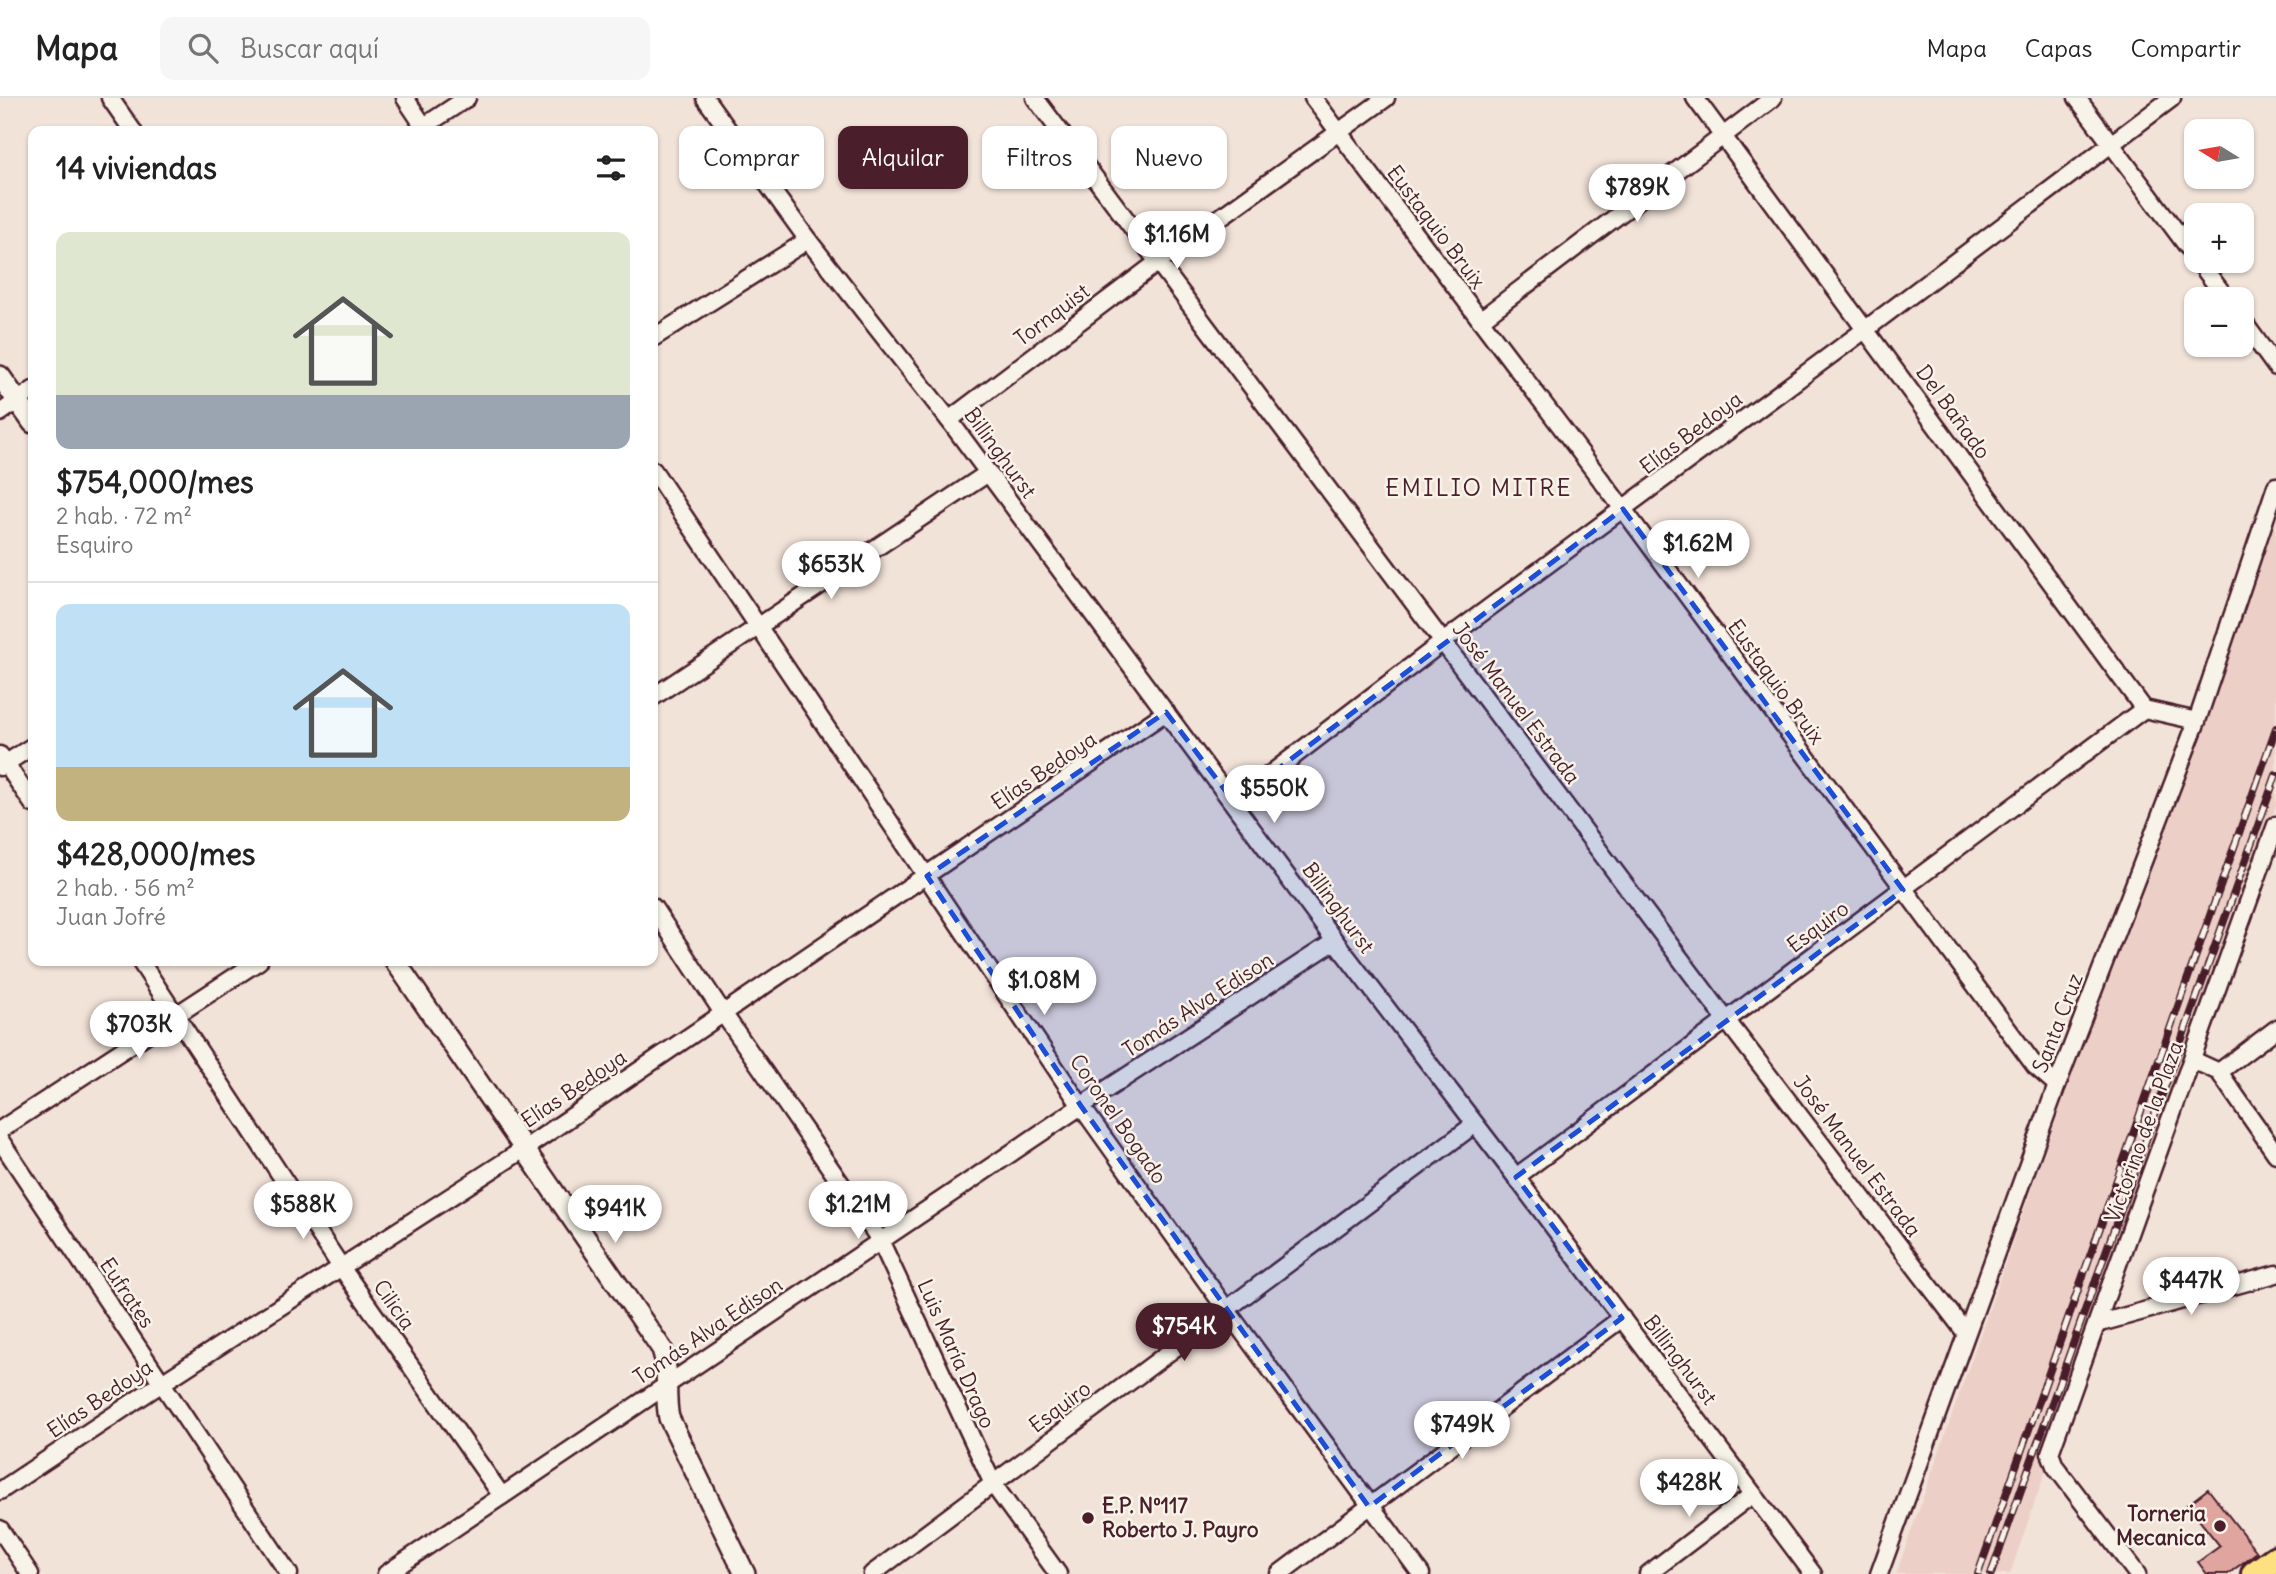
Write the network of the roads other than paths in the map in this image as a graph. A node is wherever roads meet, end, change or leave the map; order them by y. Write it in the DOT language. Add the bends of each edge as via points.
graph roads {
  1 [pos="110,98"];
  2 [pos="405,98"];
  3 [pos="467,98"];
  4 [pos="705,98"];
  5 [pos="1035,98"];
  6 [pos="1313,98"];
  7 [pos="1386,98"];
  8 [pos="1695,98"];
  9 [pos="1773,98"];
  10 [pos="2077,98"];
  11 [pos="2172,98"];
  12 [pos="130,126"];
  13 [pos="421,126"];
  14 [pos="428,126"];
  15 [pos="1339,132"];
  16 [pos="1723,136"];
  17 [pos="2112,143"];
  18 [pos="808,240"];
  19 [pos="2184,241"];
  20 [pos="1158,262"];
  21 [pos="1480,320"];
  22 [pos="1866,329"];
  23 [pos="658,335"];
  24 [pos="2254,337"];
  25 [pos="2276,367"];
  26 [pos="0,376"];
  27 [pos="26,395"];
  28 [pos="0,413"];
  29 [pos="949,420"];
  30 [pos="988,473"];
  31 [pos="658,477"];
  32 [pos="2276,486"];
  33 [pos="1623,509"];
  34 [pos="760,627"];
  35 [pos="1444,641"];
  36 [pos="658,693"];
  37 [pos="2144,709"];
  38 [pos="1166,712"];
  39 [pos="2197,722"];
  40 [pos="28,749"];
  41 [pos="2,762"];
  42 [pos="28,797"];
  43 [pos="1234,802"];
  44 [pos="2276,825"];
  45 [pos="927,876"];
  46 [pos="1903,890"];
  47 [pos="658,915"];
  48 [pos="1335,941"];
  49 [pos="143,966"];
  50 [pos="251,966"];
  51 [pos="398,966"];
  52 [pos="723,1013"];
  53 [pos="177,1014"];
  54 [pos="1727,1021"];
  55 [pos="2276,1029"];
  56 [pos="2193,1060"];
  57 [pos="2218,1072"];
  58 [pos="2057,1085"];
  59 [pos="1081,1106"];
  60 [pos="1475,1124"];
  61 [pos="0,1130"];
  62 [pos="0,1140"];
  63 [pos="524,1149"];
  64 [pos="2276,1154"];
  65 [pos="1516,1177"];
  66 [pos="880,1240"];
  67 [pos="341,1267"];
  68 [pos="2276,1274"];
  69 [pos="1226,1309"];
  70 [pos="1622,1318"];
  71 [pos="2097,1324"];
  72 [pos="1965,1332"];
  73 [pos="162,1383"];
  74 [pos="666,1384"];
  75 [pos="993,1484"];
  76 [pos="0,1491"];
  77 [pos="1753,1494"];
  78 [pos="502,1496"];
  79 [pos="1369,1507"];
  80 [pos="0,1529"];
  81 [pos="2276,1559"];
  82 [pos="30,1574"];
  83 [pos="289,1574"];
  84 [pos="386,1574"];
  85 [pos="745,1574"];
  86 [pos="872,1574"];
  87 [pos="1058,1574"];
  88 [pos="1279,1574"];
  89 [pos="1421,1574"];
  90 [pos="1648,1574"];
  91 [pos="1813,1574"];
  92 [pos="1879,1574"];
  93 [pos="2137,1574"];
  94 [pos="2255,1574"];
  1 -- 12 [label="street"];
  2 -- 13 [label="street"];
  3 -- 14 [label="street"];
  4 -- 18 [label="street, Billinghurst"];
  5 -- 20 [label="street, José Manuel Estrada"];
  6 -- 15 [label="street, Eustaquio Bruix"];
  7 -- 15 [label="street, Tornquist"];
  8 -- 16 [label="street, Del Bañado"];
  9 -- 16 [label="street"];
  10 -- 17 [label="street"];
  11 -- 17 [label="street, Elías Bedoya"];
  15 -- 20 [label="street, Tornquist"];
  15 -- 21 [label="street, Eustaquio Bruix"];
  16 -- 21 [label="street"];
  16 -- 22 [label="street, Del Bañado"];
  17 -- 19 [label="street"];
  17 -- 22 [label="street, Elías Bedoya"];
  18 -- 23 [label="street"];
  18 -- 29 [label="street, Billinghurst"];
  20 -- 29 [label="street, Tornquist"];
  20 -- 35 [label="street, José Manuel Estrada"];
  21 -- 33 [label="street, Eustaquio Bruix"];
  22 -- 33 [label="street, Elías Bedoya"];
  22 -- 37 [label="street, Del Bañado"];
  24 -- 25 [label="street"];
  26 -- 27 [label="street"];
  27 -- 28 [label="street"];
  29 -- 30 [label="street, Billinghurst"];
  30 -- 34 [label="street"];
  30 -- 38 [label="street, Billinghurst"];
  31 -- 34 [label="street, Coronel Bogado"];
  32 -- 39 [label="street, Santa Cruz"];
  33 -- 35 [label="street, Elías Bedoya"];
  33 -- 46 [label="street, Eustaquio Bruix"];
  34 -- 36 [label="street"];
  34 -- 45 [label="street, Coronel Bogado"];
  35 -- 43 [label="street, Elías Bedoya"];
  35 -- 54 [label="street, José Manuel Estrada"];
  37 -- 39 [label="street"];
  37 -- 46 [label="street, Esquiro"];
  38 -- 43 [label="street, Billinghurst"];
  38 -- 45 [label="street, Elías Bedoya"];
  39 -- 58 [label="street, Santa Cruz"];
  40 -- 41 [label="street"];
  41 -- 42 [label="street"];
  43 -- 48 [label="street, Billinghurst"];
  44 -- 56 [label="street, Victorino de la Plaza"];
  45 -- 52 [label="street, Elías Bedoya"];
  45 -- 59 [label="street, Coronel Bogado"];
  46 -- 54 [label="street, Esquiro"];
  46 -- 58 [label="street, Eustaquio Bruix" via="2035,1066"];
  47 -- 52 [label="street, Luis María Drago"];
  48 -- 59 [label="street, Tomás Alva Edison"];
  48 -- 60 [label="street, Billinghurst"];
  49 -- 53 [label="street, Cilicia"];
  50 -- 53 [label="street"];
  51 -- 63 [label="street"];
  52 -- 63 [label="street, Elías Bedoya"];
  52 -- 66 [label="street, Luis María Drago"];
  53 -- 61 [label="street"];
  53 -- 67 [label="street, Cilicia"];
  54 -- 65 [label="street, Esquiro"];
  54 -- 72 [label="street, José Manuel Estrada"];
  55 -- 57 [label="street"];
  56 -- 57 [label="street"];
  56 -- 71 [label="street, Victorino de la Plaza"];
  57 -- 64 [label="street"];
  58 -- 72 [label="street, Santa Cruz"];
  59 -- 66 [label="street, Tomás Alva Edison"];
  59 -- 69 [label="street, Coronel Bogado"];
  60 -- 65 [label="street, Billinghurst"];
  60 -- 69 [label="street, Esquiro"];
  62 -- 73 [label="street, Eufrates"];
  63 -- 67 [label="street, Elías Bedoya"];
  63 -- 74 [label="street" via="662,1349"];
  65 -- 70 [label="street, Billinghurst"];
  66 -- 74 [label="street, Tomás Alva Edison"];
  66 -- 75 [label="street, Luis María Drago"];
  67 -- 73 [label="street, Elías Bedoya"];
  67 -- 78 [label="street, Cilicia"];
  68 -- 71 [label="street"];
  69 -- 75 [label="street, Esquiro"];
  69 -- 79 [label="street, Coronel Bogado"];
  70 -- 77 [label="street, Billinghurst"];
  70 -- 79 [label="street"];
  71 -- 93 [label="street, Victorino de la Plaza" via="2050,1453 2054,1466"];
  72 -- 92 [label="street, Santa Cruz"];
  73 -- 76 [label="street, Elías Bedoya"];
  73 -- 83 [label="street, Eufrates"];
  74 -- 78 [label="street, Tomás Alva Edison"];
  74 -- 85 [label="street" via="669,1418"];
  75 -- 86 [label="street, Esquiro"];
  75 -- 87 [label="street, Luis María Drago"];
  77 -- 90 [label="street"];
  77 -- 91 [label="street, Billinghurst"];
  78 -- 84 [label="street, Tomás Alva Edison"];
  79 -- 88 [label="street"];
  79 -- 89 [label="street, Coronel Bogado"];
  80 -- 82 [label="street"];
  81 -- 94 [label="main road"];
}
